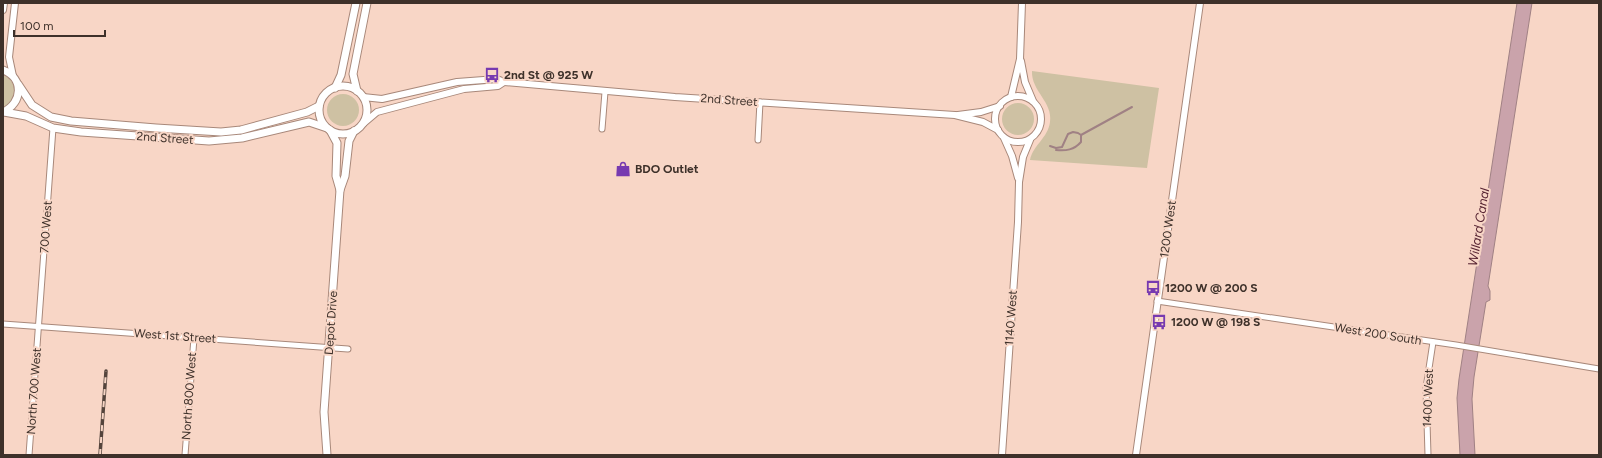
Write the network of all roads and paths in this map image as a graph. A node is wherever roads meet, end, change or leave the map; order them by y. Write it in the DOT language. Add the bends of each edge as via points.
graph roads {
  1 [pos="4,3"];
  2 [pos="14,3"];
  3 [pos="356,3"];
  4 [pos="367,3"];
  5 [pos="1022,3"];
  6 [pos="1200,3"];
  7 [pos="3,10"];
  8 [pos="1020,59"];
  9 [pos="3,70"];
  10 [pos="13,76"];
  11 [pos="504,82"];
  12 [pos="18,84"];
  13 [pos="335,88"];
  14 [pos="357,91"];
  15 [pos="605,92"];
  16 [pos="363,97"];
  17 [pos="1011,97"];
  18 [pos="1033,101"];
  19 [pos="760,102"];
  20 [pos="319,106"];
  21 [pos="1000,106"];
  22 [pos="4,112"];
  23 [pos="954,115"];
  24 [pos="364,123"];
  25 [pos="53,128"];
  26 [pos="329,129"];
  27 [pos="602,129"];
  28 [pos="998,130"];
  29 [pos="354,131"];
  30 [pos="1004,138"];
  31 [pos="758,140"];
  32 [pos="1030,140"];
  33 [pos="1019,182"];
  34 [pos="340,190"];
  35 [pos="1157,301"];
  36 [pos="3,324"];
  37 [pos="39,326"];
  38 [pos="194,338"];
  39 [pos="1432,342"];
  40 [pos="329,348"];
  41 [pos="348,349"];
  42 [pos="1599,369"];
  43 [pos="29,455"];
  44 [pos="185,455"];
  45 [pos="327,455"];
  46 [pos="1002,455"];
  47 [pos="1136,455"];
  48 [pos="1428,455"];
  1 -- 7 [label="street"];
  2 -- 10 [label="street" via="9,57"];
  3 -- 13 [label="main road" via="341,75"];
  4 -- 14 [label="main road" via="353,74"];
  5 -- 8 [label="street"];
  6 -- 35 [label="street, 1200 West"];
  8 -- 17 [label="street"];
  8 -- 18 [label="street" via="1025,82"];
  9 -- 10 [label="main road"];
  10 -- 12 [label="main road, 2nd Street"];
  11 -- 15 [label="street, 2nd Street"];
  11 -- 16 [label="street, 2nd Street" via="497,79 457,82 382,99"];
  11 -- 24 [label="street, 2nd Street" via="498,86 464,89 377,112"];
  12 -- 20 [label="main road, 2nd Street" via="32,105 51,117 156,128 220,132 241,130 307,112"];
  12 -- 22 [label="main road" via="15,104"];
  13 -- 14 [label="main road" via="347,87"];
  13 -- 20 [label="main road" via="325,94"];
  14 -- 16 [label="main road"];
  15 -- 19 [label="street, 2nd Street"];
  15 -- 27 [label="street"];
  16 -- 24 [label="main road" via="367,106"];
  17 -- 18 [label="street" via="1026,97"];
  17 -- 21 [label="street" via="1004,100"];
  18 -- 32 [label="street" via="1038,106 1042,121 1036,135"];
  19 -- 23 [label="street, 2nd Street"];
  19 -- 31 [label="street"];
  20 -- 26 [label="main road" via="321,118"];
  21 -- 23 [label="street, 2nd Street" via="981,112"];
  21 -- 28 [label="street" via="996,117"];
  22 -- 25 [label="main road, 2nd Street" via="26,116"];
  23 -- 28 [label="street, 2nd Street" via="983,122"];
  24 -- 29 [label="main road"];
  25 -- 26 [label="main road, 2nd Street" via="209,141 242,138 309,122"];
  25 -- 37 [label="street, 700 West"];
  26 -- 29 [label="main road" via="342,134"];
  26 -- 34 [label="main road, Depot Drive" via="337,143 336,176"];
  28 -- 30 [label="street"];
  29 -- 34 [label="main road, Depot Drive" via="349,141 345,176"];
  30 -- 32 [label="street" via="1017,143"];
  30 -- 33 [label="street, 1140 West"];
  32 -- 33 [label="street, 1140 West" via="1023,156"];
  33 -- 46 [label="street, 1140 West"];
  34 -- 40 [label="main road, Depot Drive"];
  35 -- 39 [label="street, West 200 South"];
  35 -- 47 [label="street, 1200 West"];
  36 -- 37 [label="street, West 1st Street"];
  37 -- 38 [label="street, West 1st Street"];
  37 -- 43 [label="street, North 700 West"];
  38 -- 40 [label="street, West 1st Street"];
  38 -- 44 [label="street, North 800 West"];
  39 -- 42 [label="street, West 200 South"];
  39 -- 48 [label="street, 1400 West" via="1426,388"];
  40 -- 41 [label="street, West 1st Street"];
  40 -- 45 [label="main road, Depot Drive" via="324,412"];
}
